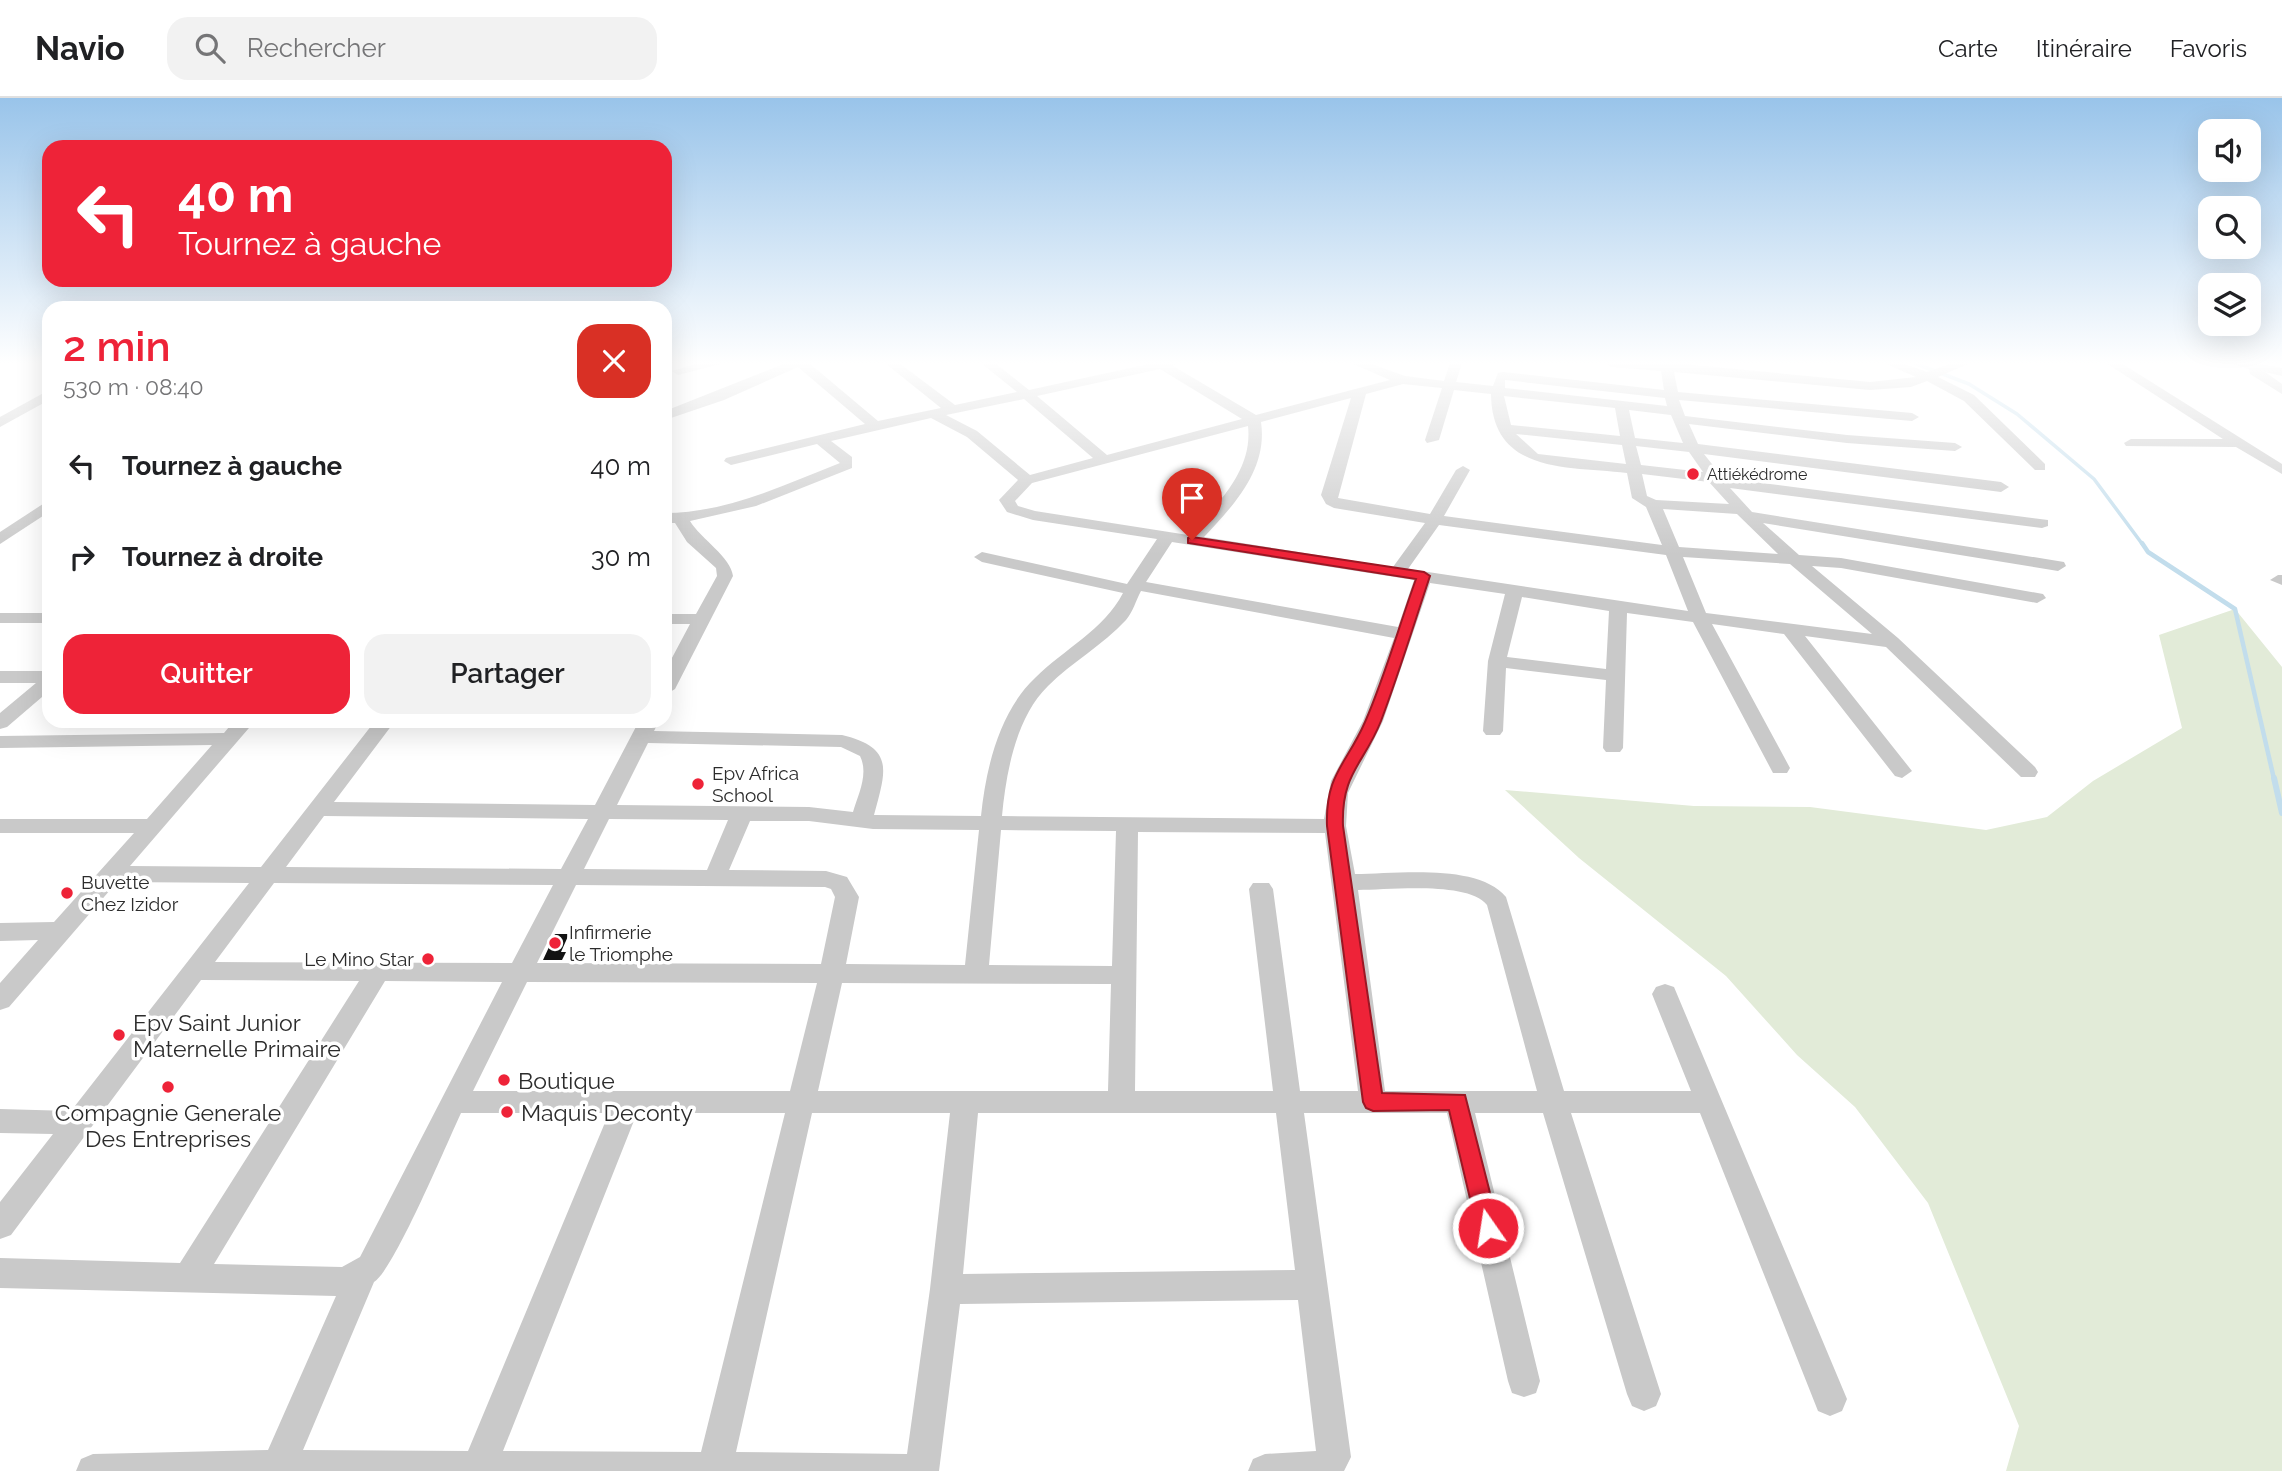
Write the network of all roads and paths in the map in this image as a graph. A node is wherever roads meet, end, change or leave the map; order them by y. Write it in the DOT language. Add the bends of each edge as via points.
graph roads {
  1 [pos="870,427"];
  2 [pos="958,427"];
  3 [pos="1066,427"];
  4 [pos="1227,427"];
  5 [pos="1255,427"];
  6 [pos="1349,427"];
  7 [pos="1437,427"];
  8 [pos="1626,427"];
  9 [pos="1682,427"];
  10 [pos="1762,427"];
  11 [pos="1999,427"];
  12 [pos="2215,427"];
  13 [pos="1506,429"];
  14 [pos="820,439"];
  15 [pos="1432,440"];
  16 [pos="1629,442"];
  17 [pos="2131,443"];
  18 [pos="2240,443"];
  19 [pos="1955,446"];
  20 [pos="1693,448"];
  21 [pos="1103,459"];
  22 [pos="731,461"];
  23 [pos="2040,467"];
  24 [pos="1633,469"];
  25 [pos="1463,470"];
  26 [pos="2282,470"];
  27 [pos="1027,480"];
  28 [pos="1717,480"];
  29 [pos="2001,487"];
  30 [pos="1653,504"];
  31 [pos="1747,513"];
  32 [pos="0,517"];
  33 [pos="41,517"];
  34 [pos="672,518"];
  35 [pos="1434,519"];
  36 [pos="2042,523"];
  37 [pos="1166,538"];
  38 [pos="0,539"];
  39 [pos="1192,540"];
  40 [pos="1672,551"];
  41 [pos="982,557"];
  42 [pos="1796,559"];
  43 [pos="2058,566"];
  44 [pos="1397,572"];
  45 [pos="1424,576"];
  46 [pos="1134,587"];
  47 [pos="1515,590"];
  48 [pos="2037,598"];
  49 [pos="1618,607"];
  50 [pos="0,618"];
  51 [pos="42,618"];
  52 [pos="672,619"];
  53 [pos="699,619"];
  54 [pos="1700,619"];
  55 [pos="1792,632"];
  56 [pos="1404,634"];
  57 [pos="1892,642"];
  58 [pos="1497,661"];
  59 [pos="672,670"];
  60 [pos="1617,676"];
  61 [pos="0,677"];
  62 [pos="42,679"];
  63 [pos="42,685"];
  64 [pos="0,723"];
  65 [pos="238,728"];
  66 [pos="380,728"];
  67 [pos="645,729"];
  68 [pos="1493,730"];
  69 [pos="228,739"];
  70 [pos="0,741"];
  71 [pos="1613,748"];
  72 [pos="1780,768"];
  73 [pos="1902,771"];
  74 [pos="2028,772"];
  75 [pos="316,809"];
  76 [pos="603,811"];
  77 [pos="741,813"];
  78 [pos="862,820"];
  79 [pos="992,823"];
  80 [pos="1127,823"];
  81 [pos="0,826"];
  82 [pos="154,826"];
  83 [pos="1335,826"];
  84 [pos="111,874"];
  85 [pos="265,874"];
  86 [pos="715,877"];
  87 [pos="569,879"];
  88 [pos="1345,882"];
  89 [pos="1261,889"];
  90 [pos="62,931"];
  91 [pos="0,932"];
  92 [pos="195,971"];
  93 [pos="377,973"];
  94 [pos="518,974"];
  95 [pos="976,974"];
  96 [pos="830,975"];
  97 [pos="1124,975"];
  98 [pos="1665,994"];
  99 [pos="0,1000"];
  100 [pos="1121,1101"];
  101 [pos="1286,1101"];
  102 [pos="1458,1101"];
  103 [pos="1553,1101"];
  104 [pos="453,1102"];
  105 [pos="1373,1102"];
  106 [pos="1708,1102"];
  107 [pos="627,1103"];
  108 [pos="799,1103"];
  109 [pos="965,1103"];
  110 [pos="0,1121"];
  111 [pos="78,1123"];
  112 [pos="0,1225"];
  113 [pos="0,1273"];
  114 [pos="361,1276"];
  115 [pos="188,1278"];
  116 [pos="1310,1285"];
  117 [pos="946,1289"];
  118 [pos="1524,1381"];
  119 [pos="1644,1394"];
  120 [pos="1830,1399"];
  121 [pos="277,1469"];
  122 [pos="478,1469"];
  123 [pos="93,1471"];
  124 [pos="714,1471"];
  125 [pos="922,1471"];
  126 [pos="1265,1471"];
  1 -- 14 [label="street"];
  2 -- 27 [label="street"];
  3 -- 21 [label="street"];
  4 -- 21 [label="street"];
  5 -- 39 [label="street" via="1258,442 1246,473"];
  6 -- 35 [label="street" via="1329,498 1339,505"];
  7 -- 15 [label="street"];
  8 -- 16 [label="street"];
  9 -- 20 [label="street"];
  10 -- 19 [label="street" via="1847,439"];
  11 -- 23 [label="street"];
  12 -- 18 [label="street"];
  13 -- 16 [label="street"];
  13 -- 24 [label="street" via="1517,448 1535,458"];
  14 -- 22 [label="street"];
  14 -- 34 [label="street" via="847,460 847,465 751,503"];
  16 -- 20 [label="street"];
  16 -- 24 [label="street"];
  17 -- 18 [label="street"];
  18 -- 26 [label="street"];
  20 -- 28 [label="street"];
  20 -- 29 [label="street"];
  21 -- 27 [label="street"];
  24 -- 28 [label="street"];
  24 -- 30 [label="street" via="1637,493"];
  25 -- 35 [label="street"];
  27 -- 37 [label="street" via="1007,500 1012,509"];
  28 -- 31 [label="street"];
  28 -- 36 [label="street"];
  30 -- 31 [label="street"];
  30 -- 40 [label="street"];
  31 -- 42 [label="street"];
  31 -- 43 [label="street"];
  32 -- 33 [label="street"];
  33 -- 38 [label="street"];
  34 -- 53 [label="street" via="725,571"];
  35 -- 40 [label="street"];
  35 -- 44 [label="street"];
  37 -- 39 [label="street"];
  37 -- 46 [label="street"];
  39 -- 44 [label="street"];
  40 -- 42 [label="street"];
  40 -- 54 [label="street"];
  41 -- 46 [label="street"];
  42 -- 48 [label="street"];
  42 -- 57 [label="street"];
  44 -- 45 [label="street"];
  45 -- 47 [label="street"];
  45 -- 56 [label="street"];
  46 -- 56 [label="street"];
  46 -- 79 [label="street" via="1120,616 1057,666 1022,706 1001,757"];
  47 -- 49 [label="street"];
  47 -- 58 [label="street"];
  49 -- 54 [label="street"];
  49 -- 60 [label="street"];
  50 -- 51 [label="street"];
  52 -- 53 [label="street"];
  53 -- 59 [label="street"];
  54 -- 55 [label="street"];
  54 -- 72 [label="street"];
  55 -- 57 [label="street"];
  55 -- 73 [label="street"];
  56 -- 83 [label="street" via="1372,723 1334,799"];
  57 -- 74 [label="street"];
  58 -- 60 [label="street"];
  58 -- 68 [label="street"];
  60 -- 71 [label="street"];
  61 -- 62 [label="street"];
  63 -- 64 [label="street"];
  65 -- 69 [label="street"];
  66 -- 75 [label="street"];
  67 -- 76 [label="street"];
  67 -- 78 [label="street" via="859,744 870,752 875,767"];
  69 -- 70 [label="street"];
  69 -- 82 [label="street"];
  75 -- 76 [label="street"];
  75 -- 85 [label="street"];
  76 -- 77 [label="street"];
  76 -- 87 [label="street"];
  77 -- 78 [label="street" via="828,814"];
  77 -- 86 [label="street"];
  78 -- 79 [label="street"];
  79 -- 80 [label="street"];
  79 -- 95 [label="street"];
  80 -- 83 [label="street"];
  80 -- 97 [label="street"];
  81 -- 82 [label="street"];
  82 -- 84 [label="street"];
  83 -- 88 [label="street"];
  84 -- 85 [label="street"];
  84 -- 90 [label="street"];
  85 -- 87 [label="street"];
  85 -- 92 [label="street"];
  86 -- 87 [label="street"];
  86 -- 96 [label="street" via="839,883 847,905"];
  87 -- 94 [label="street"];
  88 -- 103 [label="street" via="1466,883 1489,892 1502,916"];
  88 -- 105 [label="street"];
  89 -- 101 [label="street"];
  90 -- 91 [label="street"];
  90 -- 99 [label="street"];
  92 -- 93 [label="street"];
  92 -- 111 [label="street"];
  93 -- 94 [label="street"];
  93 -- 115 [label="street"];
  94 -- 96 [label="street"];
  94 -- 104 [label="street"];
  95 -- 96 [label="street"];
  95 -- 97 [label="street"];
  96 -- 108 [label="street"];
  97 -- 100 [label="street"];
  98 -- 106 [label="street"];
  100 -- 101 [label="street"];
  100 -- 109 [label="street"];
  101 -- 105 [label="street"];
  101 -- 116 [label="street"];
  102 -- 103 [label="street"];
  102 -- 105 [label="street"];
  102 -- 118 [label="street"];
  103 -- 106 [label="street"];
  103 -- 119 [label="street"];
  104 -- 107 [label="street"];
  104 -- 114 [label="street" via="384,1244"];
  106 -- 120 [label="street"];
  107 -- 108 [label="street"];
  107 -- 122 [label="street"];
  108 -- 109 [label="street"];
  108 -- 124 [label="street"];
  109 -- 117 [label="street"];
  110 -- 111 [label="street"];
  111 -- 112 [label="street"];
  113 -- 115 [label="street"];
  114 -- 115 [label="street" via="346,1282"];
  114 -- 121 [label="street"];
  116 -- 117 [label="street"];
  116 -- 126 [label="street" via="1334,1457 1323,1468"];
  117 -- 125 [label="street"];
  121 -- 122 [label="street"];
  121 -- 123 [label="street"];
  122 -- 124 [label="street"];
  124 -- 125 [label="street"];
}
